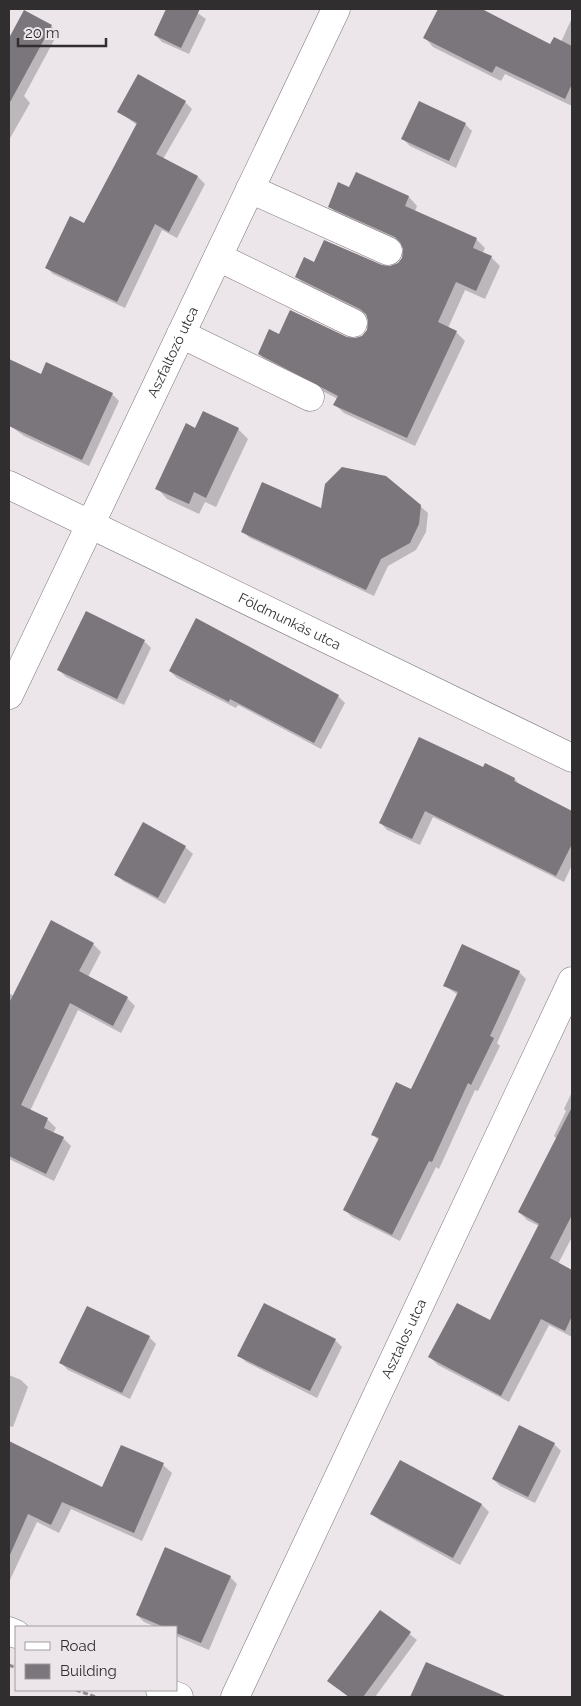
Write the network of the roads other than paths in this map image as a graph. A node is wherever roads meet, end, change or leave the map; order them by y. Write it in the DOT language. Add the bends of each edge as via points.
graph roads {
  1 [pos="336,9"];
  2 [pos="250,189"];
  3 [pos="388,251"];
  4 [pos="218,256"];
  5 [pos="353,323"];
  6 [pos="181,334"];
  7 [pos="310,397"];
  8 [pos="9,484"];
  9 [pos="91,524"];
  10 [pos="9,695"];
  11 [pos="572,758"];
  12 [pos="572,981"];
  13 [pos="163,1691"];
  14 [pos="179,1697"];
  15 [pos="235,1697"];
  1 -- 2 [label="street, Aszfaltozó utca"];
  2 -- 3 [label="street"];
  2 -- 4 [label="street, Aszfaltozó utca"];
  4 -- 5 [label="street"];
  4 -- 6 [label="street, Aszfaltozó utca"];
  6 -- 7 [label="street"];
  6 -- 9 [label="street, Aszfaltozó utca"];
  8 -- 9 [label="street, Földmunkás utca"];
  9 -- 10 [label="street, Aszfaltozó utca"];
  9 -- 11 [label="street, Földmunkás utca"];
  12 -- 15 [label="street, Asztalos utca"];
  13 -- 14 [label="street"];
}
